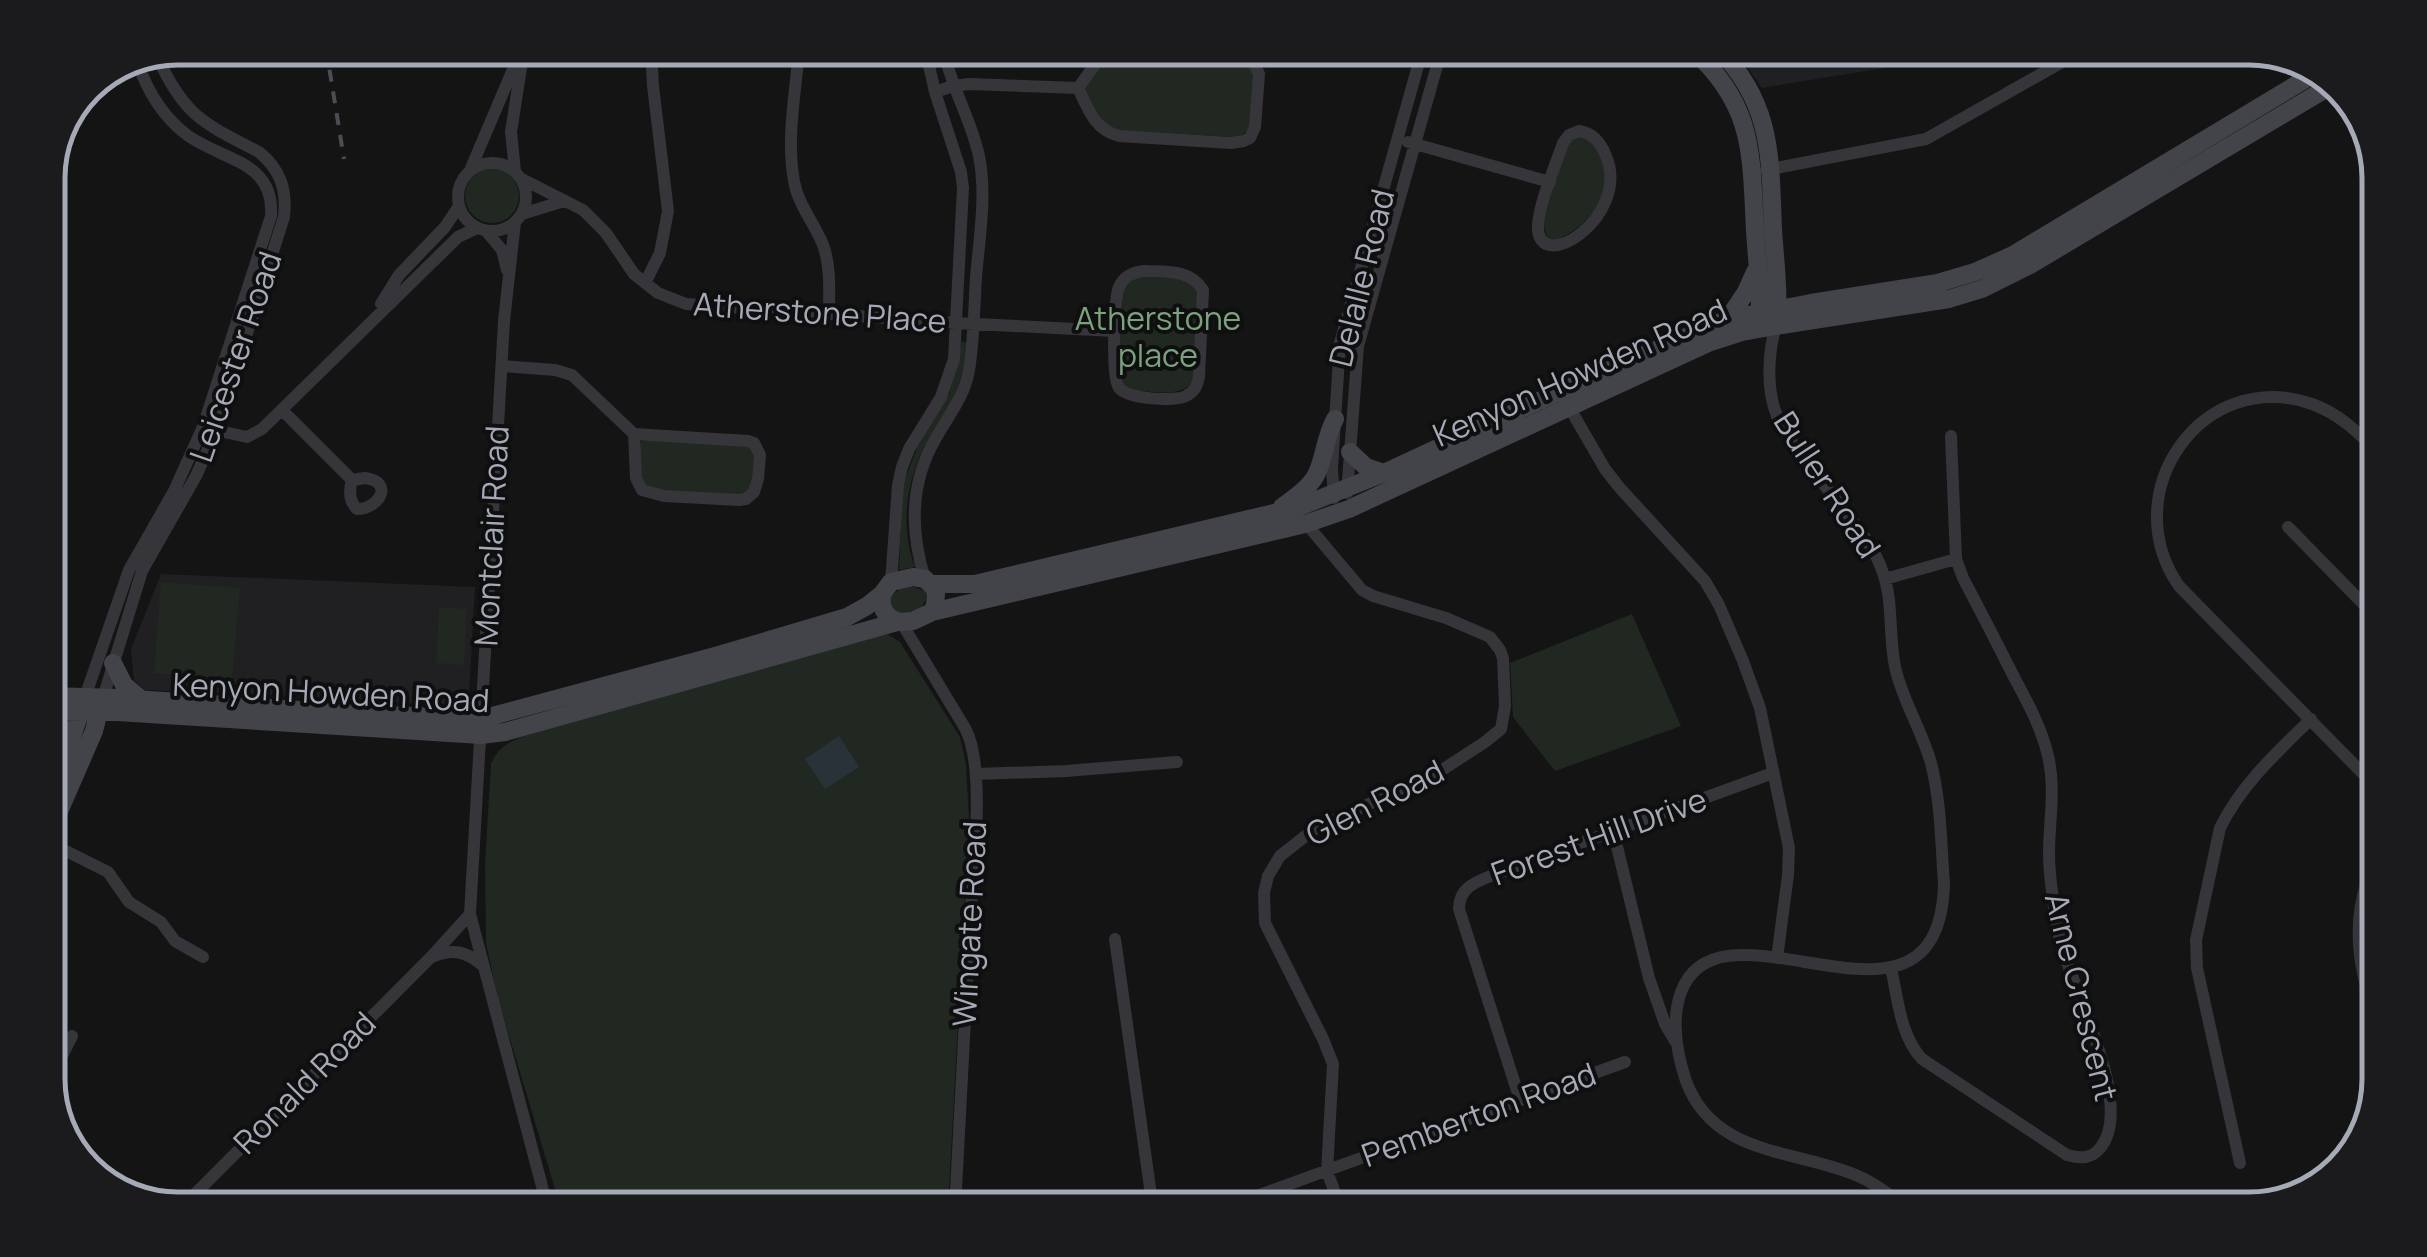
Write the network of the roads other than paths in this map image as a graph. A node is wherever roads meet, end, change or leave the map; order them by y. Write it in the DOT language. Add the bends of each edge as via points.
graph roads {
  1 [pos="516,65"];
  2 [pos="521,65"];
  3 [pos="652,65"];
  4 [pos="797,65"];
  5 [pos="929,65"];
  6 [pos="947,65"];
  7 [pos="1096,65"];
  8 [pos="1256,65"];
  9 [pos="1419,65"];
  10 [pos="1437,65"];
  11 [pos="1707,65"];
  12 [pos="1733,65"];
  13 [pos="2057,65"];
  14 [pos="162,66"];
  15 [pos="141,72"];
  16 [pos="2307,82"];
  17 [pos="953,86"];
  18 [pos="1078,88"];
  19 [pos="2320,90"];
  20 [pos="935,92"];
  21 [pos="2283,104"];
  22 [pos="1397,140"];
  23 [pos="1415,144"];
  24 [pos="470,170"];
  25 [pos="1762,171"];
  26 [pos="519,175"];
  27 [pos="1550,182"];
  28 [pos="2125,198"];
  29 [pos="567,201"];
  30 [pos="459,206"];
  31 [pos="518,218"];
  32 [pos="482,229"];
  33 [pos="1766,269"];
  34 [pos="508,272"];
  35 [pos="645,283"];
  36 [pos="1811,303"];
  37 [pos="829,314"];
  38 [pos="372,319"];
  39 [pos="1728,319"];
  40 [pos="1769,319"];
  41 [pos="956,323"];
  42 [pos="973,324"];
  43 [pos="1116,331"];
  44 [pos="502,366"];
  45 [pos="1564,399"];
  46 [pos="282,410"];
  47 [pos="1335,420"];
  48 [pos="210,429"];
  49 [pos="634,434"];
  50 [pos="1951,436"];
  51 [pos="2362,437"];
  52 [pos="1350,452"];
  53 [pos="1384,473"];
  54 [pos="352,480"];
  55 [pos="1340,491"];
  56 [pos="1301,509"];
  57 [pos="1343,512"];
  58 [pos="2288,527"];
  59 [pos="1956,558"];
  60 [pos="1885,580"];
  61 [pos="928,581"];
  62 [pos="887,588"];
  63 [pos="2362,603"];
  64 [pos="912,619"];
  65 [pos="834,631"];
  66 [pos="113,663"];
  67 [pos="65,699"];
  68 [pos="142,700"];
  69 [pos="92,704"];
  70 [pos="65,710"];
  71 [pos="271,715"];
  72 [pos="2310,719"];
  73 [pos="481,727"];
  74 [pos="65,734"];
  75 [pos="70,746"];
  76 [pos="65,760"];
  77 [pos="1177,762"];
  78 [pos="2362,772"];
  79 [pos="1773,773"];
  80 [pos="976,774"];
  81 [pos="65,799"];
  82 [pos="1613,830"];
  83 [pos="65,848"];
  84 [pos="2362,902"];
  85 [pos="470,914"];
  86 [pos="1116,939"];
  87 [pos="431,956"];
  88 [pos="204,957"];
  89 [pos="1776,958"];
  90 [pos="482,964"];
  91 [pos="1890,968"];
  92 [pos="2362,975"];
  93 [pos="72,1036"];
  94 [pos="1676,1043"];
  95 [pos="65,1050"];
  96 [pos="1625,1062"];
  97 [pos="1520,1100"];
  98 [pos="2240,1164"];
  99 [pos="1327,1171"];
  100 [pos="198,1192"];
  101 [pos="543,1192"];
  102 [pos="957,1192"];
  103 [pos="1150,1192"];
  104 [pos="1270,1192"];
  105 [pos="1335,1192"];
  106 [pos="1886,1192"];
  1 -- 24 [label="street"];
  2 -- 26 [label="street" via="511,132"];
  3 -- 35 [label="street" via="668,211 660,254"];
  4 -- 37 [label="street" via="792,164 802,206 825,250"];
  5 -- 20 [label="street"];
  6 -- 17 [label="street"];
  7 -- 18 [label="street"];
  8 -- 18 [label="street" via="1255,128 1238,143 1112,135"];
  9 -- 22 [label="street, Delalle Road"];
  10 -- 23 [label="street, Delalle Road"];
  11 -- 25 [label="street" via="1734,98"];
  12 -- 25 [label="street" via="1767,136"];
  13 -- 25 [label="street" via="1926,139"];
  14 -- 48 [label="street, Leicester Road" via="198,118 268,159 286,199"];
  15 -- 48 [label="street, Leicester Road" via="170,120 251,168 272,199"];
  16 -- 21 [label="street, Kenyon Howden Road"];
  17 -- 18 [label="street"];
  17 -- 20 [label="street"];
  17 -- 42 [label="street" via="976,142 982,182"];
  19 -- 21 [label="street, Kenyon Howden Road"];
  20 -- 41 [label="street" via="963,188"];
  21 -- 28 [label="street, Kenyon Howden Road"];
  22 -- 23 [label="street"];
  22 -- 47 [label="street, Delalle Road" via="1340,344"];
  23 -- 27 [label="street"];
  23 -- 52 [label="street, Delalle Road" via="1358,346"];
  24 -- 26 [label="street" via="498,162"];
  24 -- 30 [label="street" via="459,186"];
  25 -- 33 [label="street"];
  26 -- 29 [label="street, Atherstone Place"];
  26 -- 31 [label="street" via="526,197"];
  27 -- 27 [label="street" via="1566,139 1579,131 1596,139 1610,172 1605,204 1588,228 1554,247 1543,243 1538,226"];
  28 -- 36 [label="street, Kenyon Howden Road" via="1975,272"];
  28 -- 40 [label="street, Kenyon Howden Road" via="2013,274 1971,293"];
  29 -- 31 [label="street"];
  29 -- 35 [label="street, Atherstone Place" via="596,221"];
  30 -- 32 [label="street"];
  30 -- 38 [label="street"];
  31 -- 32 [label="street" via="497,231"];
  31 -- 34 [label="street, Montclair Road"];
  32 -- 34 [label="street" via="502,250"];
  32 -- 38 [label="street" via="458,238"];
  33 -- 36 [label="street"];
  33 -- 39 [label="street"];
  33 -- 40 [label="street"];
  34 -- 44 [label="street, Montclair Road"];
  35 -- 37 [label="street, Atherstone Place" via="686,304"];
  36 -- 40 [label="street, Kenyon Howden Road"];
  37 -- 41 [label="street, Atherstone Place"];
  38 -- 46 [label="street"];
  39 -- 40 [label="street, Kenyon Howden Road"];
  39 -- 45 [label="street, Kenyon Howden Road"];
  40 -- 45 [label="street, Kenyon Howden Road"];
  40 -- 60 [label="street, Buller Road" via="1780,420 1868,542"];
  41 -- 42 [label="street, Atherstone Place"];
  41 -- 62 [label="street" via="950,374 909,449 898,485"];
  42 -- 43 [label="street, Atherstone Place"];
  42 -- 61 [label="street" via="964,387 918,485 913,530"];
  43 -- 43 [label="street" via="1119,288 1134,272 1194,278 1203,294 1196,388 1178,399 1122,392 1114,377"];
  44 -- 49 [label="street" via="572,375"];
  44 -- 73 [label="street, Montclair Road"];
  45 -- 53 [label="street, Kenyon Howden Road"];
  45 -- 57 [label="street, Kenyon Howden Road"];
  45 -- 79 [label="street" via="1619,487 1720,606 1760,708"];
  46 -- 48 [label="street" via="254,435"];
  46 -- 54 [label="street"];
  47 -- 55 [label="street, Delalle Road" via="1332,468"];
  47 -- 56 [label="street"];
  48 -- 66 [label="street, Leicester Road" via="196,476 142,571"];
  48 -- 69 [label="street, Leicester Road" via="129,570"];
  49 -- 49 [label="street" via="754,443 760,455 754,492 739,500 648,493 636,478"];
  50 -- 59 [label="street, Arne Crescent"];
  51 -- 72 [label="street" via="2310,403 2252,400 2193,430 2170,459 2158,494 2156,530 2170,573"];
  52 -- 53 [label="street"];
  52 -- 55 [label="street, Delalle Road"];
  53 -- 55 [label="street, Kenyon Howden Road"];
  55 -- 56 [label="street, Kenyon Howden Road"];
  55 -- 57 [label="street, Delalle Road"];
  56 -- 57 [label="street, Kenyon Howden Road"];
  56 -- 61 [label="street, Kenyon Howden Road" via="975,584"];
  56 -- 64 [label="street, Kenyon Howden Road"];
  56 -- 99 [label="street, Glen Road" via="1362,590 1482,632 1500,650 1504,672 1504,719 1497,734 1442,770 1313,830 1280,856 1268,876 1265,922 1333,1064"];
  58 -- 63 [label="street"];
  59 -- 60 [label="street"];
  59 -- 91 [label="street, Arne Crescent" via="2048,754 2053,900 2110,1099 2109,1130 2098,1152 2067,1156 1922,1059 1904,1029"];
  60 -- 91 [label="street, Buller Road" via="1896,673 1934,778 1944,884 1942,913 1930,939 1912,959"];
  61 -- 62 [label="street" via="913,577"];
  61 -- 64 [label="street" via="936,600"];
  62 -- 64 [label="street" via="883,610 891,619"];
  62 -- 65 [label="street, Kenyon Howden Road"];
  64 -- 65 [label="street, Kenyon Howden Road"];
  64 -- 80 [label="street, Wingate Road" via="920,654 970,736"];
  65 -- 73 [label="street, Kenyon Howden Road" via="505,732"];
  66 -- 68 [label="street"];
  66 -- 69 [label="street, Leicester Road"];
  67 -- 69 [label="street, Kenyon Howden Road"];
  68 -- 69 [label="street, Kenyon Howden Road"];
  68 -- 71 [label="street, Kenyon Howden Road"];
  69 -- 70 [label="street, Kenyon Howden Road"];
  69 -- 71 [label="street, Kenyon Howden Road"];
  69 -- 75 [label="street"];
  69 -- 81 [label="street" via="94,731"];
  71 -- 73 [label="street, Kenyon Howden Road"];
  72 -- 78 [label="street"];
  72 -- 98 [label="street" via="2225,817 2196,940"];
  73 -- 85 [label="street, Montclair Road"];
  74 -- 75 [label="street"];
  75 -- 76 [label="street"];
  77 -- 80 [label="street"];
  79 -- 82 [label="street, Forest Hill Drive"];
  79 -- 89 [label="street" via="1789,848"];
  80 -- 102 [label="street, Wingate Road"];
  82 -- 94 [label="street" via="1649,978"];
  82 -- 97 [label="street, Forest Hill Drive" via="1478,880 1459,899"];
  83 -- 88 [label="street" via="108,872 129,902"];
  84 -- 92 [label="street"];
  85 -- 87 [label="street, Ronald Road"];
  85 -- 90 [label="street, Montclair Road"];
  86 -- 103 [label="street"];
  87 -- 90 [label="street" via="450,950"];
  87 -- 100 [label="street, Ronald Road"];
  89 -- 91 [label="street"];
  89 -- 94 [label="street" via="1732,955 1692,975 1678,1000"];
  90 -- 101 [label="street, Montclair Road"];
  93 -- 95 [label="street"];
  94 -- 106 [label="street" via="1692,1095 1719,1127"];
  96 -- 97 [label="street, Pemberton Road"];
  97 -- 99 [label="street, Pemberton Road"];
  99 -- 104 [label="street, Pemberton Road"];
  99 -- 105 [label="street, Glen Road"];
}
